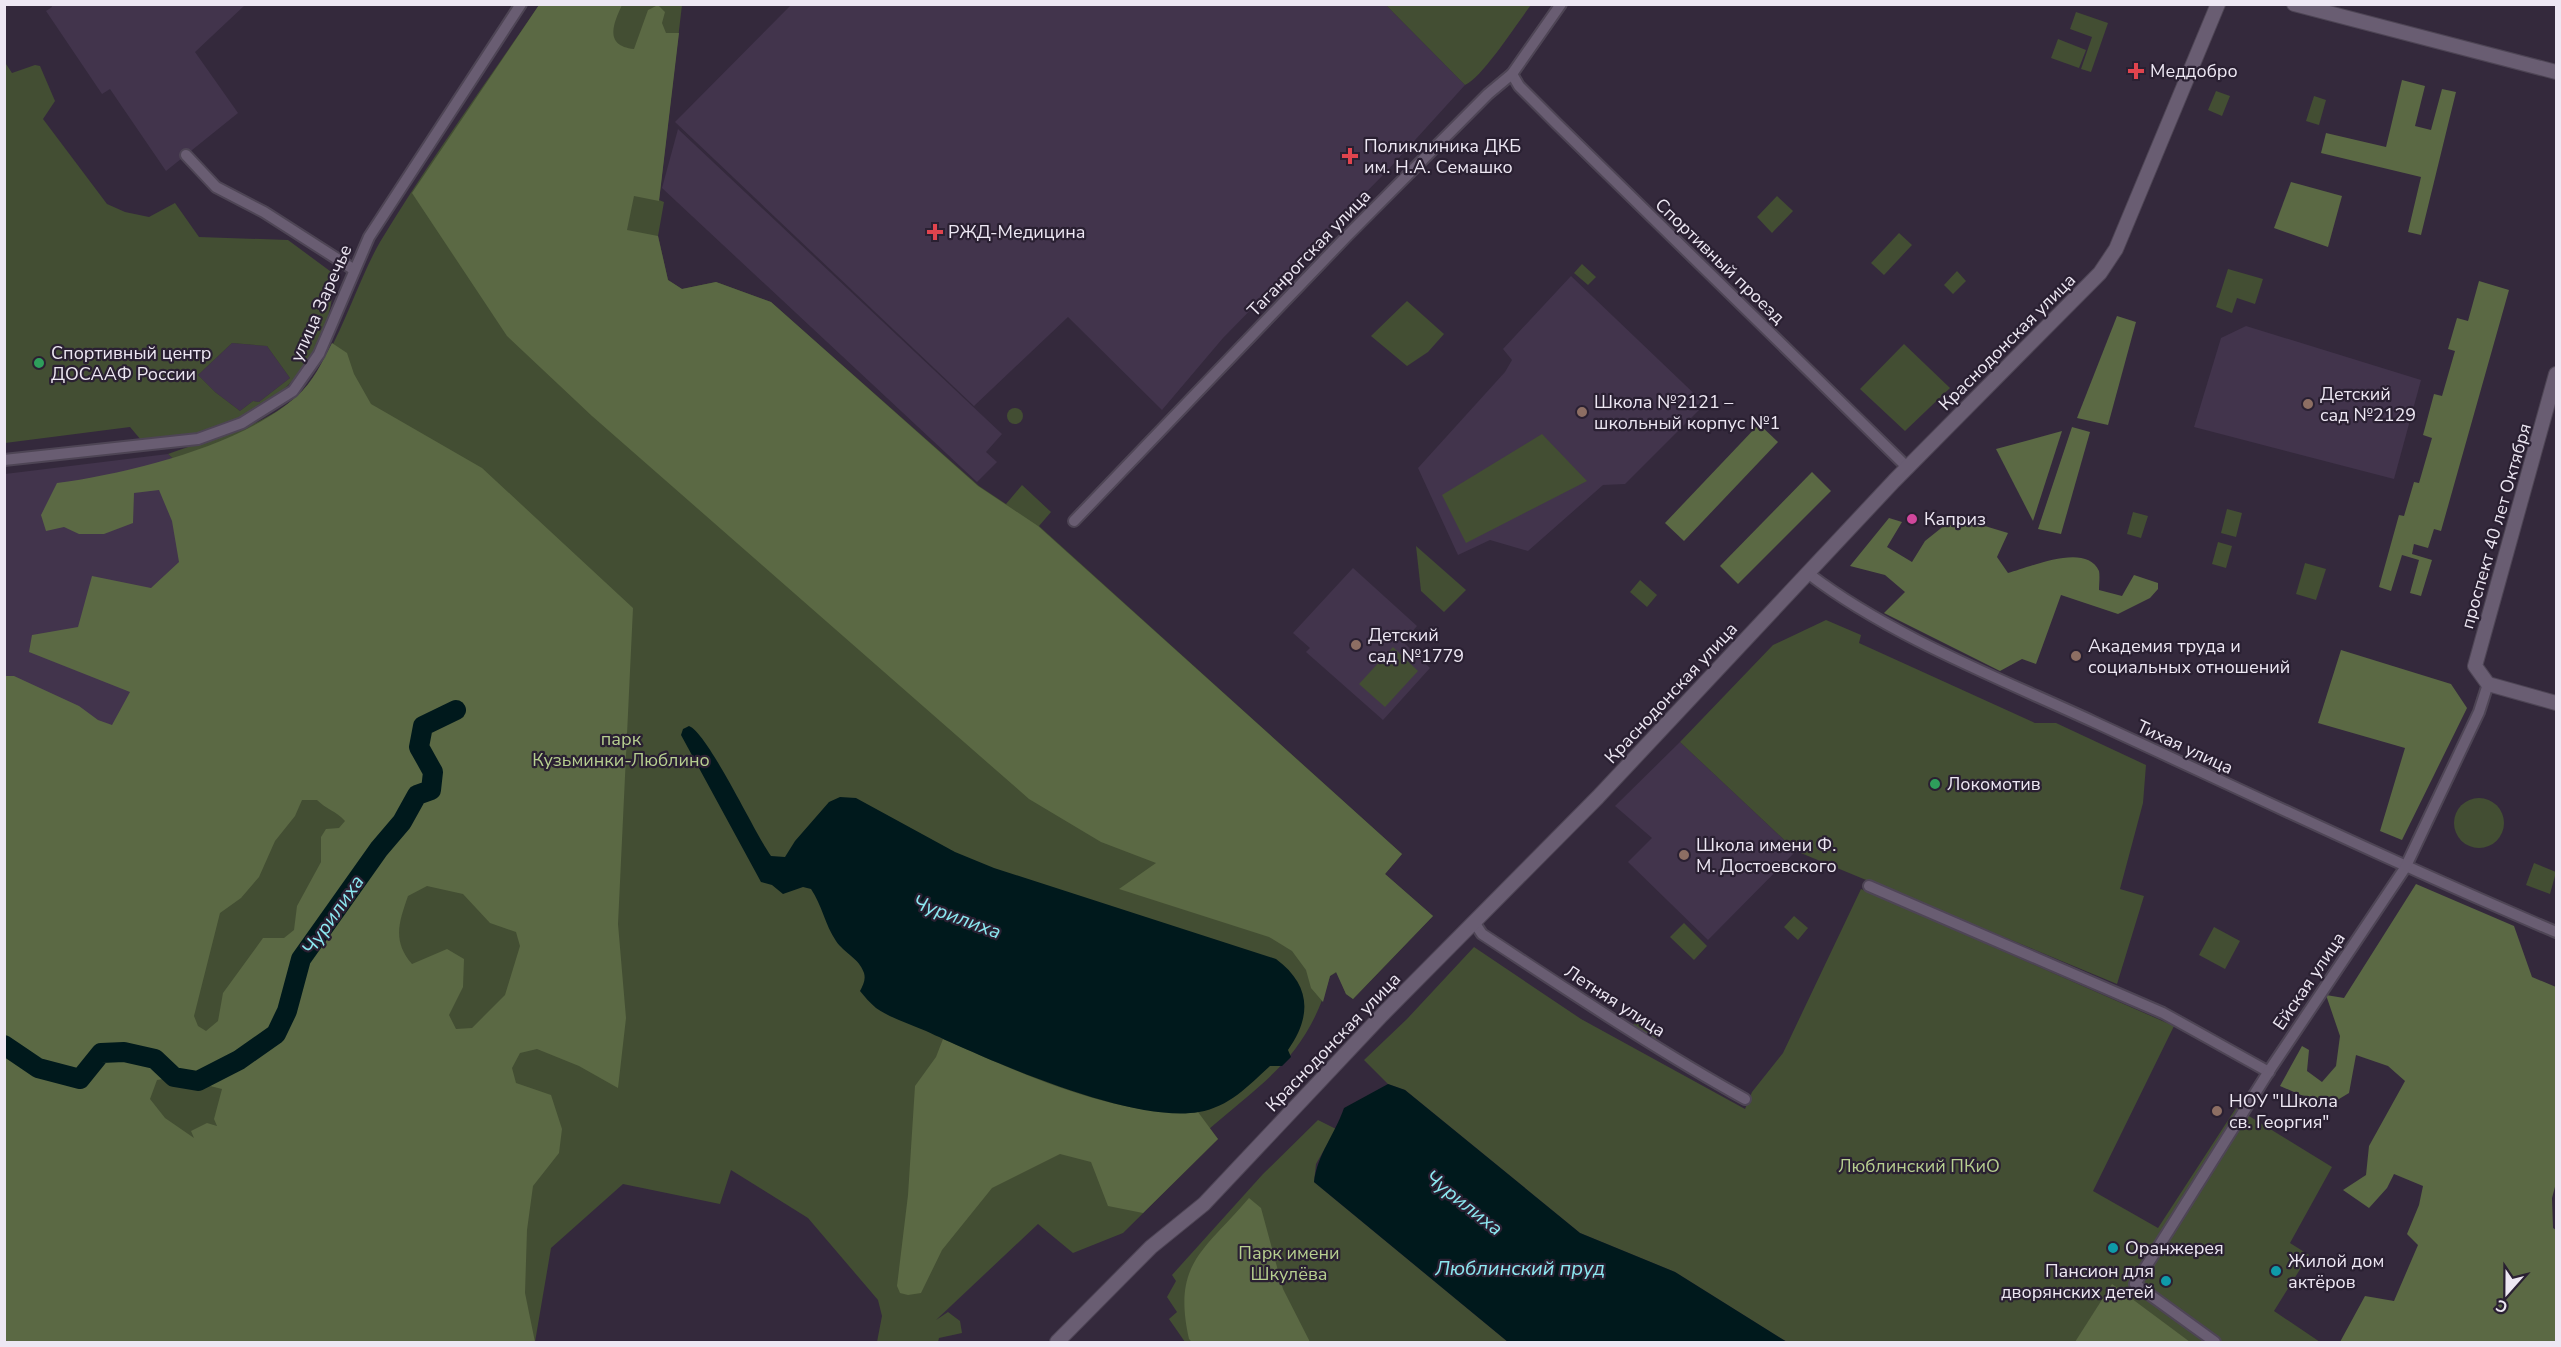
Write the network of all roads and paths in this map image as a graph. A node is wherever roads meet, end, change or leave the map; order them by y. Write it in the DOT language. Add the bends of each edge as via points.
graph roads {
  1 [pos="521,4"];
  2 [pos="1561,4"];
  3 [pos="2218,4"];
  4 [pos="2294,4"];
  5 [pos="2556,72"];
  6 [pos="1512,74"];
  7 [pos="186,155"];
  8 [pos="353,269"];
  9 [pos="2556,374"];
  10 [pos="4,460"];
  11 [pos="1908,468"];
  12 [pos="1074,521"];
  13 [pos="1809,574"];
  14 [pos="2488,684"];
  15 [pos="2556,703"];
  16 [pos="2405,868"];
  17 [pos="1869,886"];
  18 [pos="1474,922"];
  19 [pos="2556,932"];
  20 [pos="2269,1072"];
  21 [pos="1745,1099"];
  22 [pos="1058,1342"];
  23 [pos="2215,1342"];
  1 -- 8 [label="street, улица Заречье" via="402,184"];
  2 -- 6 [label="street, Таганрогская улица"];
  3 -- 11 [label="main road, Краснодонская улица" via="2109,262"];
  4 -- 5 [label="main road"];
  6 -- 11 [label="street, Спортивный проезд" via="1557,124"];
  6 -- 12 [label="street, Таганрогская улица" via="1355,229"];
  7 -- 8 [label="street" via="216,187 272,217"];
  8 -- 10 [label="street, улица Заречье" via="326,340 309,371 293,391 255,416 198,439"];
  9 -- 14 [label="main road, проспект 40 лет Октября" via="2475,666"];
  11 -- 13 [label="main road, Краснодонская улица"];
  13 -- 16 [label="street, Тихая улица" via="1924,644"];
  13 -- 18 [label="main road, Краснодонская улица"];
  14 -- 15 [label="main road"];
  14 -- 16 [label="street, Ейская улица" via="2480,712"];
  16 -- 19 [label="street, Тихая улица"];
  16 -- 20 [label="street, Ейская улица"];
  17 -- 20 [label="street" via="2163,1013"];
  18 -- 21 [label="street, Летняя улица" via="1482,934 1563,987"];
  18 -- 22 [label="main road, Краснодонская улица" via="1204,1204 1151,1247"];
  20 -- 23 [label="street, Ейская улица" via="2135,1284"];
}
